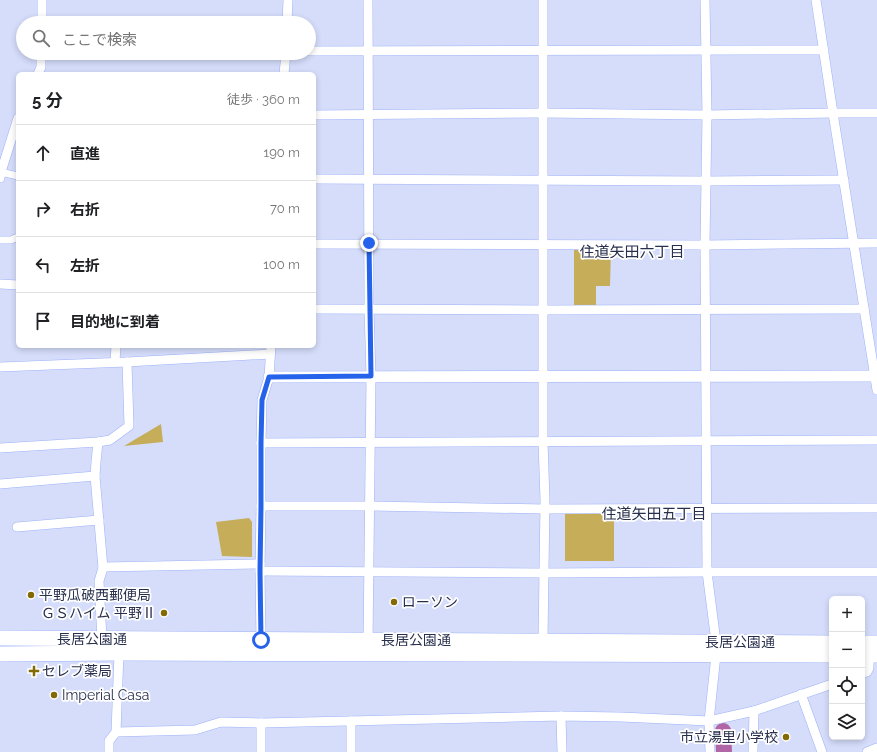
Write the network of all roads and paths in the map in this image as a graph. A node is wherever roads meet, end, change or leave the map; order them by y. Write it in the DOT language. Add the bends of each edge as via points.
graph roads {
  1 [pos="42,0"];
  2 [pos="288,0"];
  3 [pos="368,0"];
  4 [pos="543,0"];
  5 [pos="705,0"];
  6 [pos="816,0"];
  7 [pos="42,16"];
  8 [pos="287,16"];
  9 [pos="368,50"];
  10 [pos="543,50"];
  11 [pos="706,50"];
  12 [pos="824,50"];
  13 [pos="316,51"];
  14 [pos="40,60"];
  15 [pos="285,60"];
  16 [pos="39,72"];
  17 [pos="284,72"];
  18 [pos="544,113"];
  19 [pos="833,113"];
  20 [pos="316,114"];
  21 [pos="368,114"];
  22 [pos="877,114"];
  23 [pos="707,116"];
  24 [pos="16,124"];
  25 [pos="0,174"];
  26 [pos="16,176"];
  27 [pos="316,179"];
  28 [pos="369,180"];
  29 [pos="543,180"];
  30 [pos="844,180"];
  31 [pos="706,181"];
  32 [pos="16,238"];
  33 [pos="0,240"];
  34 [pos="854,243"];
  35 [pos="877,243"];
  36 [pos="316,244"];
  37 [pos="369,244"];
  38 [pos="543,245"];
  39 [pos="705,245"];
  40 [pos="0,284"];
  41 [pos="16,285"];
  42 [pos="316,309"];
  43 [pos="369,309"];
  44 [pos="706,309"];
  45 [pos="864,309"];
  46 [pos="542,310"];
  47 [pos="116,348"];
  48 [pos="270,350"];
  49 [pos="115,362"];
  50 [pos="127,362"];
  51 [pos="0,367"];
  52 [pos="371,376"];
  53 [pos="543,376"];
  54 [pos="706,376"];
  55 [pos="876,376"];
  56 [pos="269,377"];
  57 [pos="877,390"];
  58 [pos="877,440"];
  59 [pos="543,441"];
  60 [pos="98,442"];
  61 [pos="370,442"];
  62 [pos="707,442"];
  63 [pos="261,443"];
  64 [pos="0,448"];
  65 [pos="95,476"];
  66 [pos="0,484"];
  67 [pos="261,506"];
  68 [pos="370,506"];
  69 [pos="877,508"];
  70 [pos="545,509"];
  71 [pos="707,509"];
  72 [pos="99,520"];
  73 [pos="17,527"];
  74 [pos="102,566"];
  75 [pos="260,568"];
  76 [pos="369,571"];
  77 [pos="707,572"];
  78 [pos="877,572"];
  79 [pos="543,573"];
  80 [pos="0,638"];
  81 [pos="102,639"];
  82 [pos="261,640"];
  83 [pos="543,641"];
  84 [pos="829,643"];
  85 [pos="368,647"];
  86 [pos="716,648"];
  87 [pos="869,650"];
  88 [pos="119,653"];
  89 [pos="0,654"];
  90 [pos="829,655"];
  91 [pos="865,672"];
  92 [pos="829,685"];
  93 [pos="801,694"];
  94 [pos="754,711"];
  95 [pos="561,716"];
  96 [pos="352,721"];
  97 [pos="709,721"];
  98 [pos="261,723"];
  99 [pos="116,732"];
  100 [pos="877,748"];
  101 [pos="109,752"];
  102 [pos="261,752"];
  103 [pos="351,752"];
  104 [pos="562,752"];
  105 [pos="710,752"];
  106 [pos="753,752"];
  107 [pos="822,752"];
  108 [pos="867,752"];
  1 -- 7 [label="street"];
  2 -- 8 [label="street"];
  3 -- 9 [label="street"];
  4 -- 10 [label="street"];
  5 -- 11 [label="street"];
  6 -- 12 [label="street"];
  9 -- 10 [label="street"];
  9 -- 13 [label="street"];
  9 -- 21 [label="street"];
  10 -- 11 [label="street"];
  10 -- 18 [label="street"];
  11 -- 12 [label="street"];
  11 -- 23 [label="street"];
  12 -- 19 [label="street"];
  14 -- 16 [label="street"];
  15 -- 17 [label="street"];
  18 -- 21 [label="street"];
  18 -- 23 [label="street"];
  18 -- 29 [label="street"];
  19 -- 22 [label="street"];
  19 -- 23 [label="street"];
  19 -- 30 [label="street"];
  20 -- 21 [label="street"];
  21 -- 28 [label="street"];
  23 -- 31 [label="street"];
  24 -- 25 [label="street"];
  25 -- 26 [label="street"];
  27 -- 28 [label="street"];
  28 -- 29 [label="street"];
  28 -- 37 [label="street"];
  29 -- 31 [label="street"];
  29 -- 38 [label="street"];
  30 -- 31 [label="street"];
  30 -- 34 [label="street"];
  31 -- 39 [label="street"];
  32 -- 33 [label="street"];
  34 -- 35 [label="street"];
  34 -- 39 [label="street"];
  34 -- 45 [label="street"];
  36 -- 37 [label="street"];
  37 -- 38 [label="street"];
  37 -- 43 [label="street"];
  38 -- 39 [label="street"];
  38 -- 46 [label="street"];
  39 -- 44 [label="street"];
  40 -- 41 [label="street"];
  42 -- 43 [label="street"];
  43 -- 46 [label="street"];
  43 -- 52 [label="street"];
  44 -- 45 [label="street"];
  44 -- 46 [label="street"];
  44 -- 54 [label="street"];
  45 -- 55 [label="street"];
  46 -- 53 [label="street"];
  47 -- 49 [label="street"];
  48 -- 50 [label="street"];
  48 -- 56 [label="street"];
  49 -- 50 [label="street"];
  49 -- 51 [label="street"];
  50 -- 60 [label="street" via="129,426 110,440"];
  52 -- 53 [label="street"];
  52 -- 56 [label="street"];
  52 -- 61 [label="street"];
  53 -- 54 [label="street"];
  53 -- 59 [label="street"];
  54 -- 55 [label="street"];
  54 -- 62 [label="street"];
  55 -- 57 [label="street"];
  56 -- 63 [label="street" via="262,400"];
  58 -- 62 [label="street"];
  59 -- 61 [label="street"];
  59 -- 62 [label="street"];
  59 -- 70 [label="street"];
  60 -- 64 [label="street"];
  60 -- 65 [label="street"];
  61 -- 63 [label="street"];
  61 -- 68 [label="street"];
  62 -- 71 [label="street"];
  63 -- 67 [label="street"];
  65 -- 66 [label="street"];
  65 -- 72 [label="street"];
  67 -- 68 [label="street"];
  67 -- 75 [label="street"];
  68 -- 70 [label="street"];
  68 -- 76 [label="street"];
  69 -- 71 [label="street"];
  70 -- 71 [label="street"];
  70 -- 79 [label="street"];
  71 -- 77 [label="street"];
  72 -- 73 [label="street"];
  72 -- 74 [label="street"];
  74 -- 75 [label="street"];
  74 -- 81 [label="street" via="98,581"];
  75 -- 76 [label="street"];
  75 -- 82 [label="street"];
  76 -- 79 [label="street"];
  76 -- 85 [label="street"];
  77 -- 78 [label="street"];
  77 -- 79 [label="street"];
  77 -- 86 [label="street"];
  79 -- 83 [label="street"];
  80 -- 81 [label="highway, 長居公園通"];
  81 -- 82 [label="highway, 長居公園通"];
  82 -- 85 [label="highway, 長居公園通"];
  83 -- 85 [label="highway, 長居公園通"];
  83 -- 86 [label="highway, 長居公園通"];
  84 -- 86 [label="highway, 長居公園通"];
  85 -- 86 [label="highway, 長居公園通"];
  85 -- 88 [label="highway, 長居公園通"];
  86 -- 90 [label="highway, 長居公園通"];
  86 -- 97 [label="street"];
  87 -- 91 [label="street" via="869,668"];
  88 -- 89 [label="highway, 長居公園通"];
  88 -- 99 [label="street"];
  92 -- 93 [label="street"];
  93 -- 94 [label="street"];
  93 -- 107 [label="street"];
  94 -- 97 [label="street"];
  94 -- 106 [label="street"];
  95 -- 96 [label="street"];
  95 -- 97 [label="street"];
  95 -- 104 [label="street"];
  96 -- 98 [label="street"];
  96 -- 103 [label="street"];
  97 -- 105 [label="street"];
  98 -- 99 [label="street" via="222,722 195,730"];
  98 -- 102 [label="street"];
  99 -- 101 [label="street" via="109,741"];
  100 -- 108 [label="street"];
}
